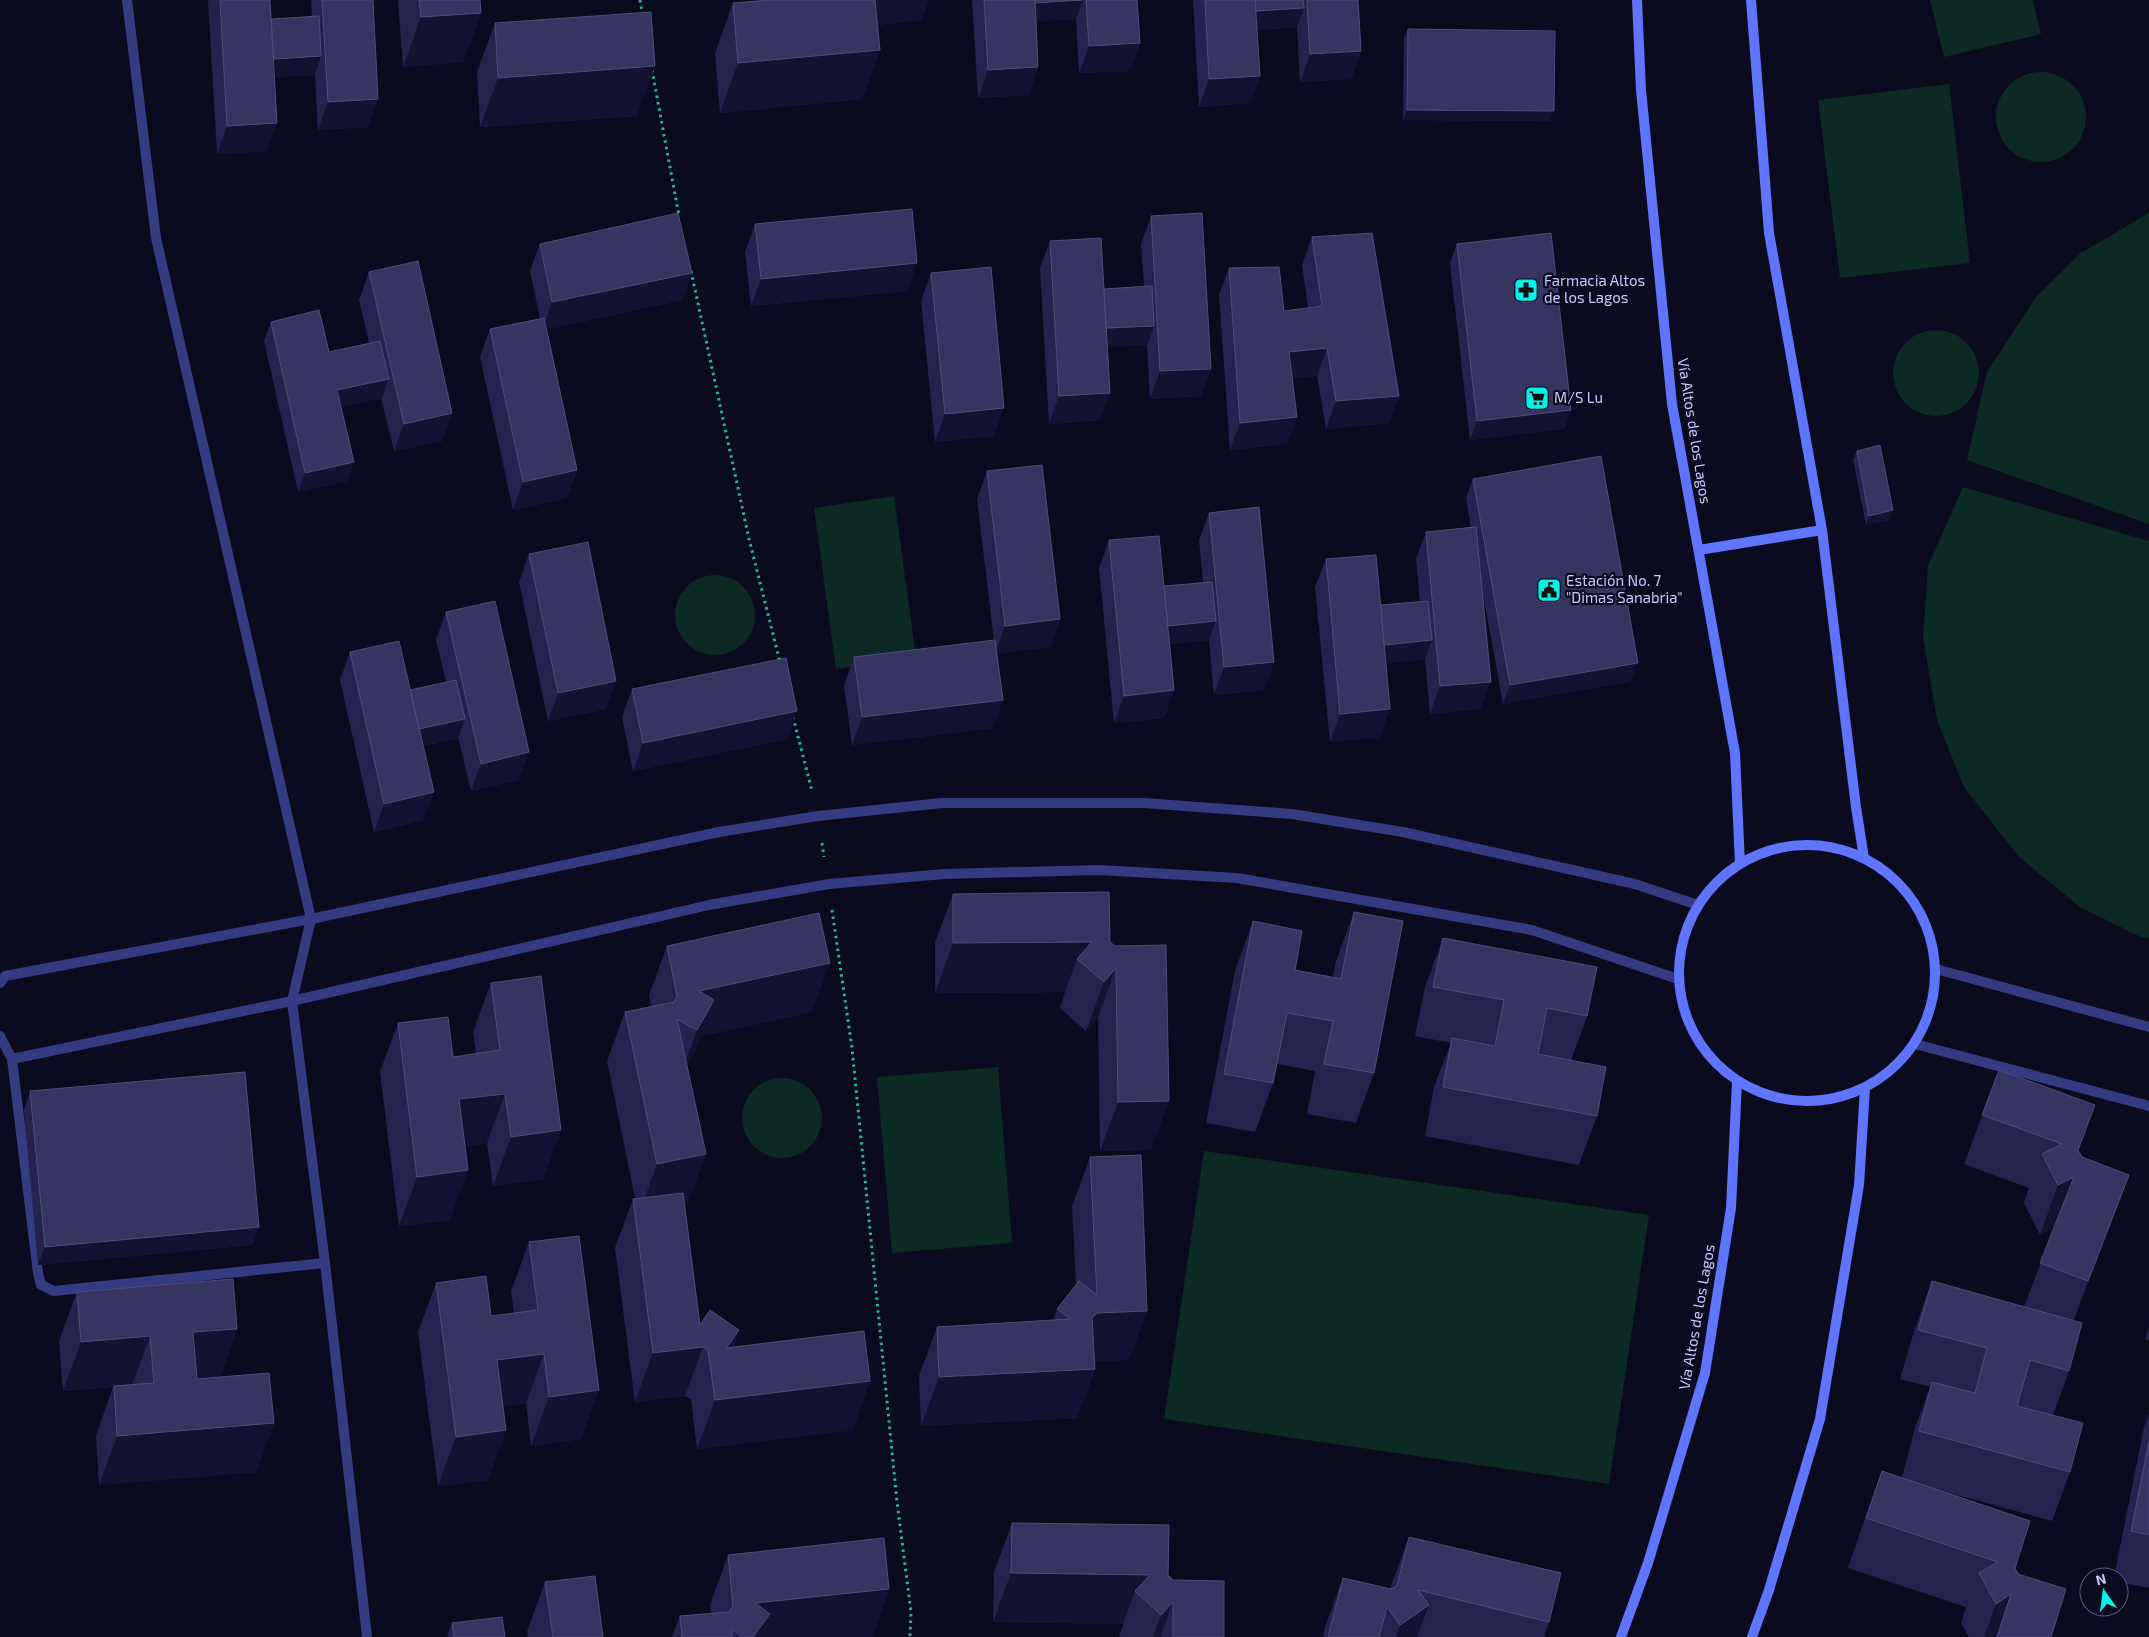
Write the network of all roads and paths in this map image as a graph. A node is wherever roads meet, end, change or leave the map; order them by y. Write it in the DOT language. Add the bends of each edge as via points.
graph roads {
  1 [pos="127,0"];
  2 [pos="1637,0"];
  3 [pos="1751,0"];
  4 [pos="1822,530"];
  5 [pos="1699,550"];
  6 [pos="1864,858"];
  7 [pos="1740,864"];
  8 [pos="1698,906"];
  9 [pos="311,919"];
  10 [pos="1936,969"];
  11 [pos="1678,978"];
  12 [pos="2,980"];
  13 [pos="292,1001"];
  14 [pos="2149,1027"];
  15 [pos="0,1036"];
  16 [pos="1915,1044"];
  17 [pos="12,1059"];
  18 [pos="1737,1082"];
  19 [pos="1865,1088"];
  20 [pos="2149,1106"];
  21 [pos="325,1263"];
  22 [pos="367,1637"];
  23 [pos="1621,1637"];
  24 [pos="1752,1637"];
  1 -- 9 [label="street" via="156,238"];
  2 -- 5 [label="street, Vía Altos de los Lagos" via="1640,90 1672,404"];
  3 -- 4 [label="street" via="1769,233"];
  4 -- 5 [label="street"];
  4 -- 6 [label="street"];
  5 -- 7 [label="street, Vía Altos de los Lagos" via="1735,753"];
  6 -- 7 [label="street" via="1823,846 1780,847"];
  6 -- 10 [label="street" via="1893,877 1916,904 1931,935"];
  7 -- 8 [label="street" via="1717,882"];
  8 -- 9 [label="street" via="1635,884 1403,832 1292,814 1144,803 942,803 818,816 719,832"];
  8 -- 11 [label="street" via="1682,941"];
  9 -- 12 [label="street"];
  9 -- 13 [label="street"];
  10 -- 14 [label="street"];
  10 -- 16 [label="street" via="1932,1008"];
  11 -- 13 [label="street" via="1532,930 1237,878 1099,870 944,874 829,884 709,905"];
  11 -- 18 [label="street" via="1686,1019 1706,1055"];
  13 -- 17 [label="street"];
  13 -- 21 [label="street"];
  15 -- 17 [label="street"];
  16 -- 19 [label="street" via="1893,1069"];
  16 -- 20 [label="street"];
  17 -- 21 [label="street" via="41,1285 64,1290"];
  18 -- 19 [label="street" via="1778,1098 1823,1101"];
  18 -- 23 [label="street, Vía Altos de los Lagos" via="1731,1208 1705,1373 1648,1563"];
  19 -- 24 [label="street" via="1859,1185 1820,1419"];
  21 -- 22 [label="street"];
}
